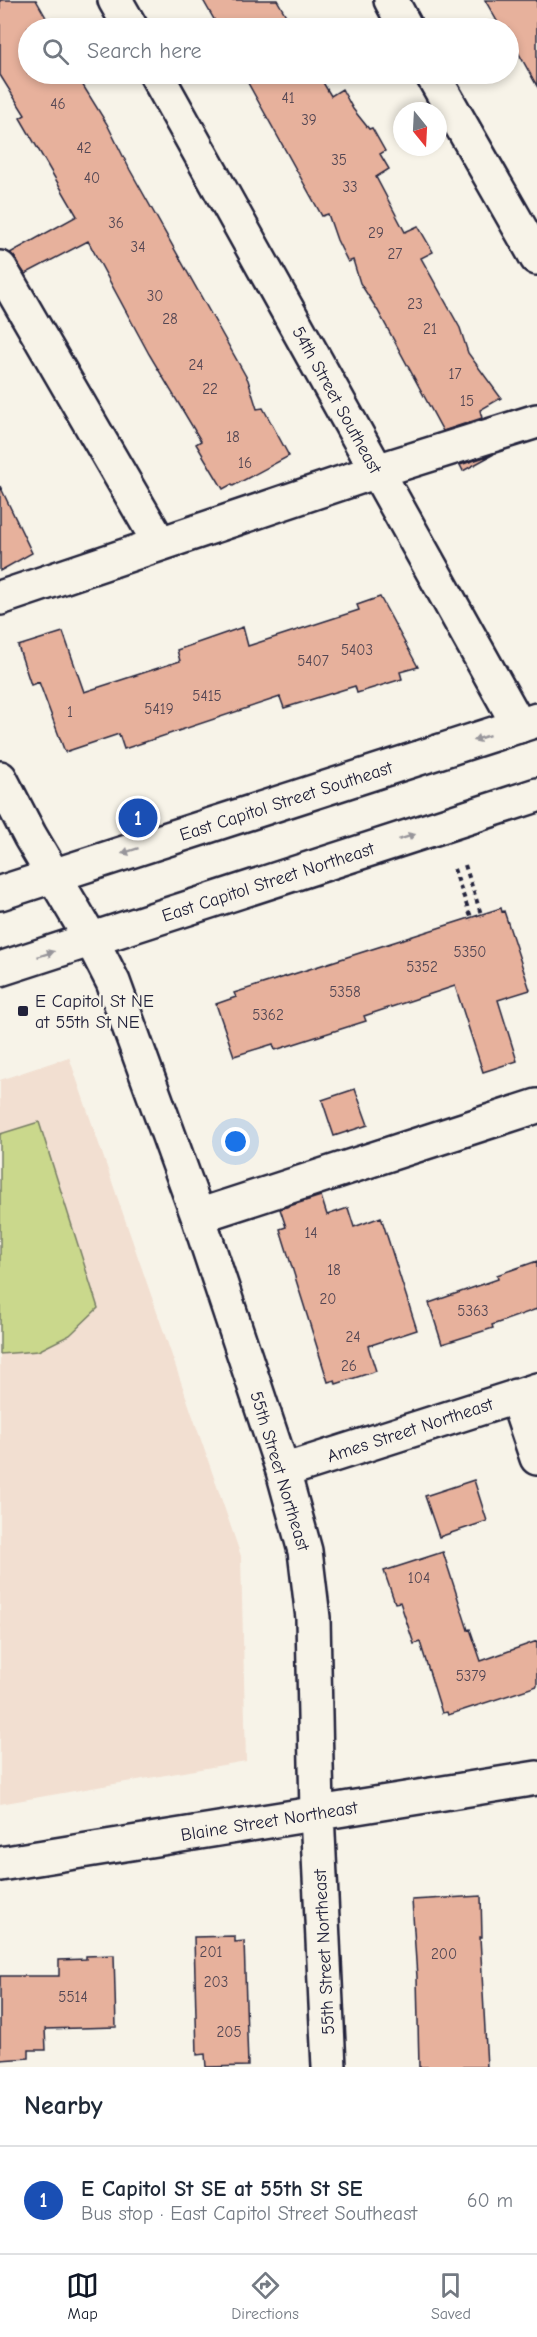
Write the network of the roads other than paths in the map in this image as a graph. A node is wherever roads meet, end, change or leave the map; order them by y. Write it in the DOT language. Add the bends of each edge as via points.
graph roads {
  1 [pos="115,0"];
  2 [pos="390,0"];
  3 [pos="125,18"];
  4 [pos="400,18"];
  5 [pos="162,84"];
  6 [pos="438,84"];
  7 [pos="537,258"];
  8 [pos="0,268"];
  9 [pos="537,421"];
  10 [pos="377,471"];
  11 [pos="160,544"];
  12 [pos="0,598"];
  13 [pos="528,723"];
  14 [pos="0,778"];
  15 [pos="537,795"];
  16 [pos="54,876"];
  17 [pos="0,893"];
  18 [pos="91,939"];
  19 [pos="0,969"];
  20 [pos="537,1106"];
  21 [pos="198,1216"];
  22 [pos="526,1393"];
  23 [pos="537,1458"];
  24 [pos="283,1472"];
  25 [pos="537,1778"];
  26 [pos="317,1813"];
  27 [pos="0,1864"];
  28 [pos="329,2067"];
  1 -- 3 [label="street"];
  2 -- 4 [label="street"];
  5 -- 10 [label="street, 54th Street Southeast"];
  6 -- 7 [label="street"];
  8 -- 11 [label="street"];
  9 -- 10 [label="street"];
  10 -- 11 [label="street"];
  10 -- 13 [label="street, 54th Street Southeast"];
  11 -- 12 [label="street"];
  13 -- 16 [label="street, East Capitol Street Southeast, one-way"];
  14 -- 16 [label="street, 55th Street Northeast"];
  18 -- 15 [label="street, East Capitol Street Northeast, one-way"];
  16 -- 17 [label="street, East Capitol Street Southeast"];
  16 -- 18 [label="street, 55th Street Northeast"];
  19 -- 18 [label="street, East Capitol Street Northeast, one-way"];
  18 -- 21 [label="street, 55th Street Northeast" via="113,982"];
  20 -- 21 [label="street"];
  21 -- 24 [label="street, 55th Street Northeast"];
  22 -- 23 [label="street"];
  22 -- 24 [label="street, Ames Street Northeast"];
  24 -- 26 [label="street, 55th Street Northeast" via="305,1551 313,1618"];
  25 -- 26 [label="street, Blaine Street Northeast"];
  26 -- 27 [label="street, Blaine Street Northeast"];
  26 -- 28 [label="street, 55th Street Northeast"];
}
